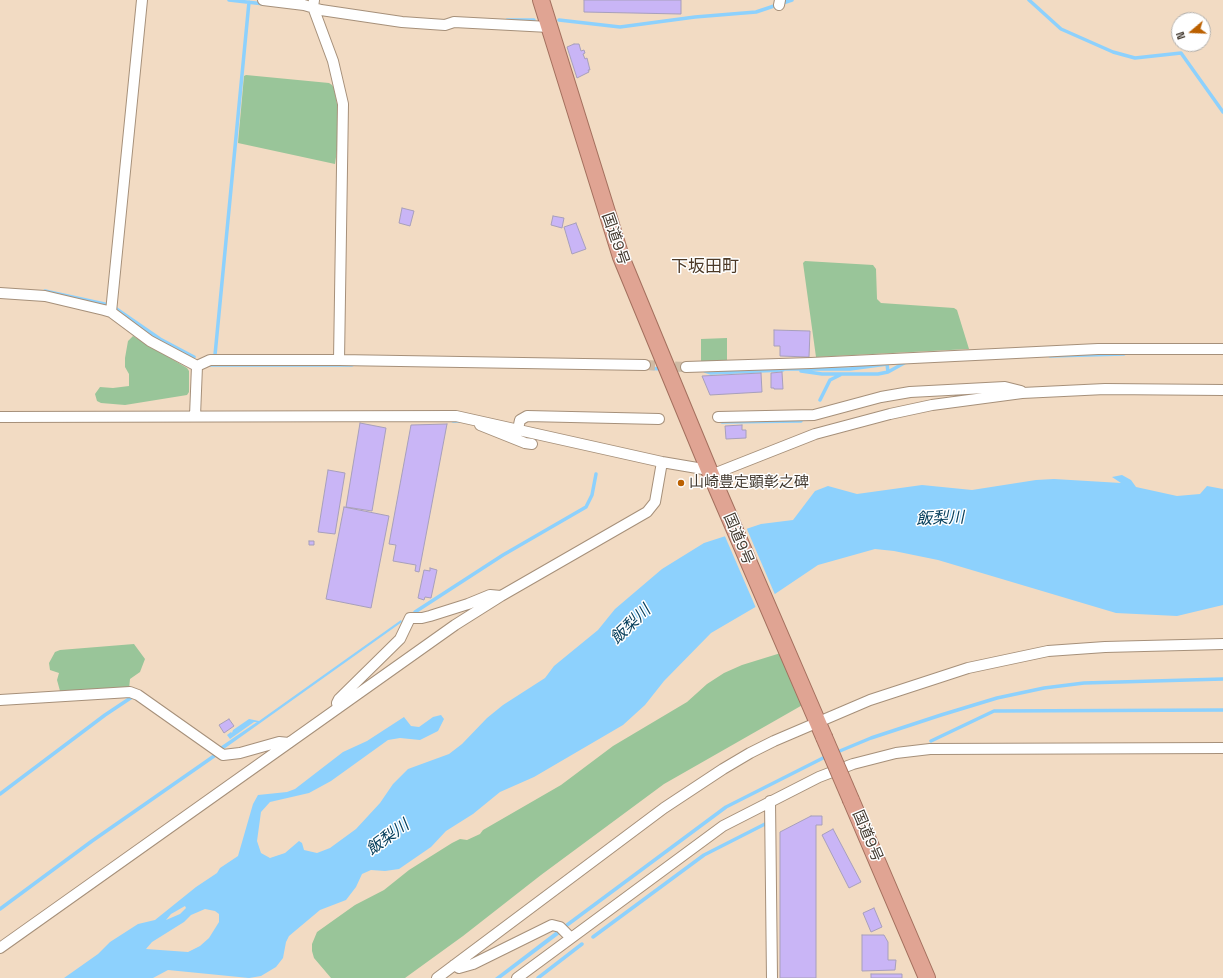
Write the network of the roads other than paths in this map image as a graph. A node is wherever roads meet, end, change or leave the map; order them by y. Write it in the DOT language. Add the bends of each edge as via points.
graph roads {
  1 [pos="142,0"];
  2 [pos="263,0"];
  3 [pos="541,0"];
  4 [pos="314,4"];
  5 [pos="549,27"];
  6 [pos="0,293"];
  7 [pos="112,312"];
  8 [pos="1223,349"];
  9 [pos="339,360"];
  10 [pos="645,365"];
  11 [pos="197,366"];
  12 [pos="686,366"];
  13 [pos="1223,390"];
  14 [pos="1022,392"];
  15 [pos="0,416"];
  16 [pos="195,416"];
  17 [pos="718,417"];
  18 [pos="467,418"];
  19 [pos="659,419"];
  20 [pos="518,429"];
  21 [pos="532,444"];
  22 [pos="662,462"];
  23 [pos="711,475"];
  24 [pos="501,596"];
  25 [pos="1223,644"];
  26 [pos="0,700"];
  27 [pos="338,708"];
  28 [pos="819,726"];
  29 [pos="289,743"];
  30 [pos="1223,748"];
  31 [pos="770,801"];
  32 [pos="571,938"];
  33 [pos="0,948"];
  34 [pos="454,965"];
  35 [pos="437,978"];
  36 [pos="518,978"];
  37 [pos="772,978"];
  38 [pos="927,978"];
  1 -- 7 [label="street"];
  2 -- 4 [label="street"];
  3 -- 5 [label="highway, 国道9号"];
  4 -- 5 [label="street" via="321,10 372,18 445,25 454,22"];
  4 -- 9 [label="street" via="333,61 343,104"];
  5 -- 23 [label="highway, 国道9号" via="621,257"];
  6 -- 7 [label="street" via="45,296"];
  7 -- 11 [label="street" via="150,341"];
  8 -- 12 [label="street" via="1098,349 818,363"];
  9 -- 10 [label="street"];
  9 -- 11 [label="street" via="210,360"];
  11 -- 16 [label="street"];
  13 -- 14 [label="street" via="1105,389"];
  14 -- 17 [label="street" via="1005,387 910,392 814,415"];
  14 -- 23 [label="street" via="932,406 861,421 815,434"];
  15 -- 16 [label="street"];
  16 -- 18 [label="street"];
  18 -- 20 [label="street"];
  18 -- 21 [label="street" via="491,430"];
  19 -- 20 [label="street" via="527,416 520,420"];
  20 -- 22 [label="street"];
  22 -- 23 [label="street"];
  22 -- 24 [label="street" via="655,502 646,512"];
  23 -- 28 [label="highway, 国道9号"];
  24 -- 27 [label="street" via="455,625"];
  24 -- 27 [label="street" via="490,595 430,616 410,618 400,639 339,699"];
  25 -- 28 [label="street" via="1098,648 1034,654 968,668 913,685"];
  26 -- 29 [label="street" via="135,693 223,755 279,742"];
  27 -- 29 [label="street"];
  28 -- 34 [label="street" via="750,753 677,799"];
  28 -- 38 [label="highway, 国道9号, bridge"];
  29 -- 33 [label="street"];
  30 -- 31 [label="street" via="910,751 853,764 818,777"];
  31 -- 32 [label="street" via="706,837"];
  31 -- 37 [label="street"];
  32 -- 34 [label="street" via="560,927 552,925 473,964 459,968"];
  32 -- 36 [label="street"];
  34 -- 35 [label="street"];
}
